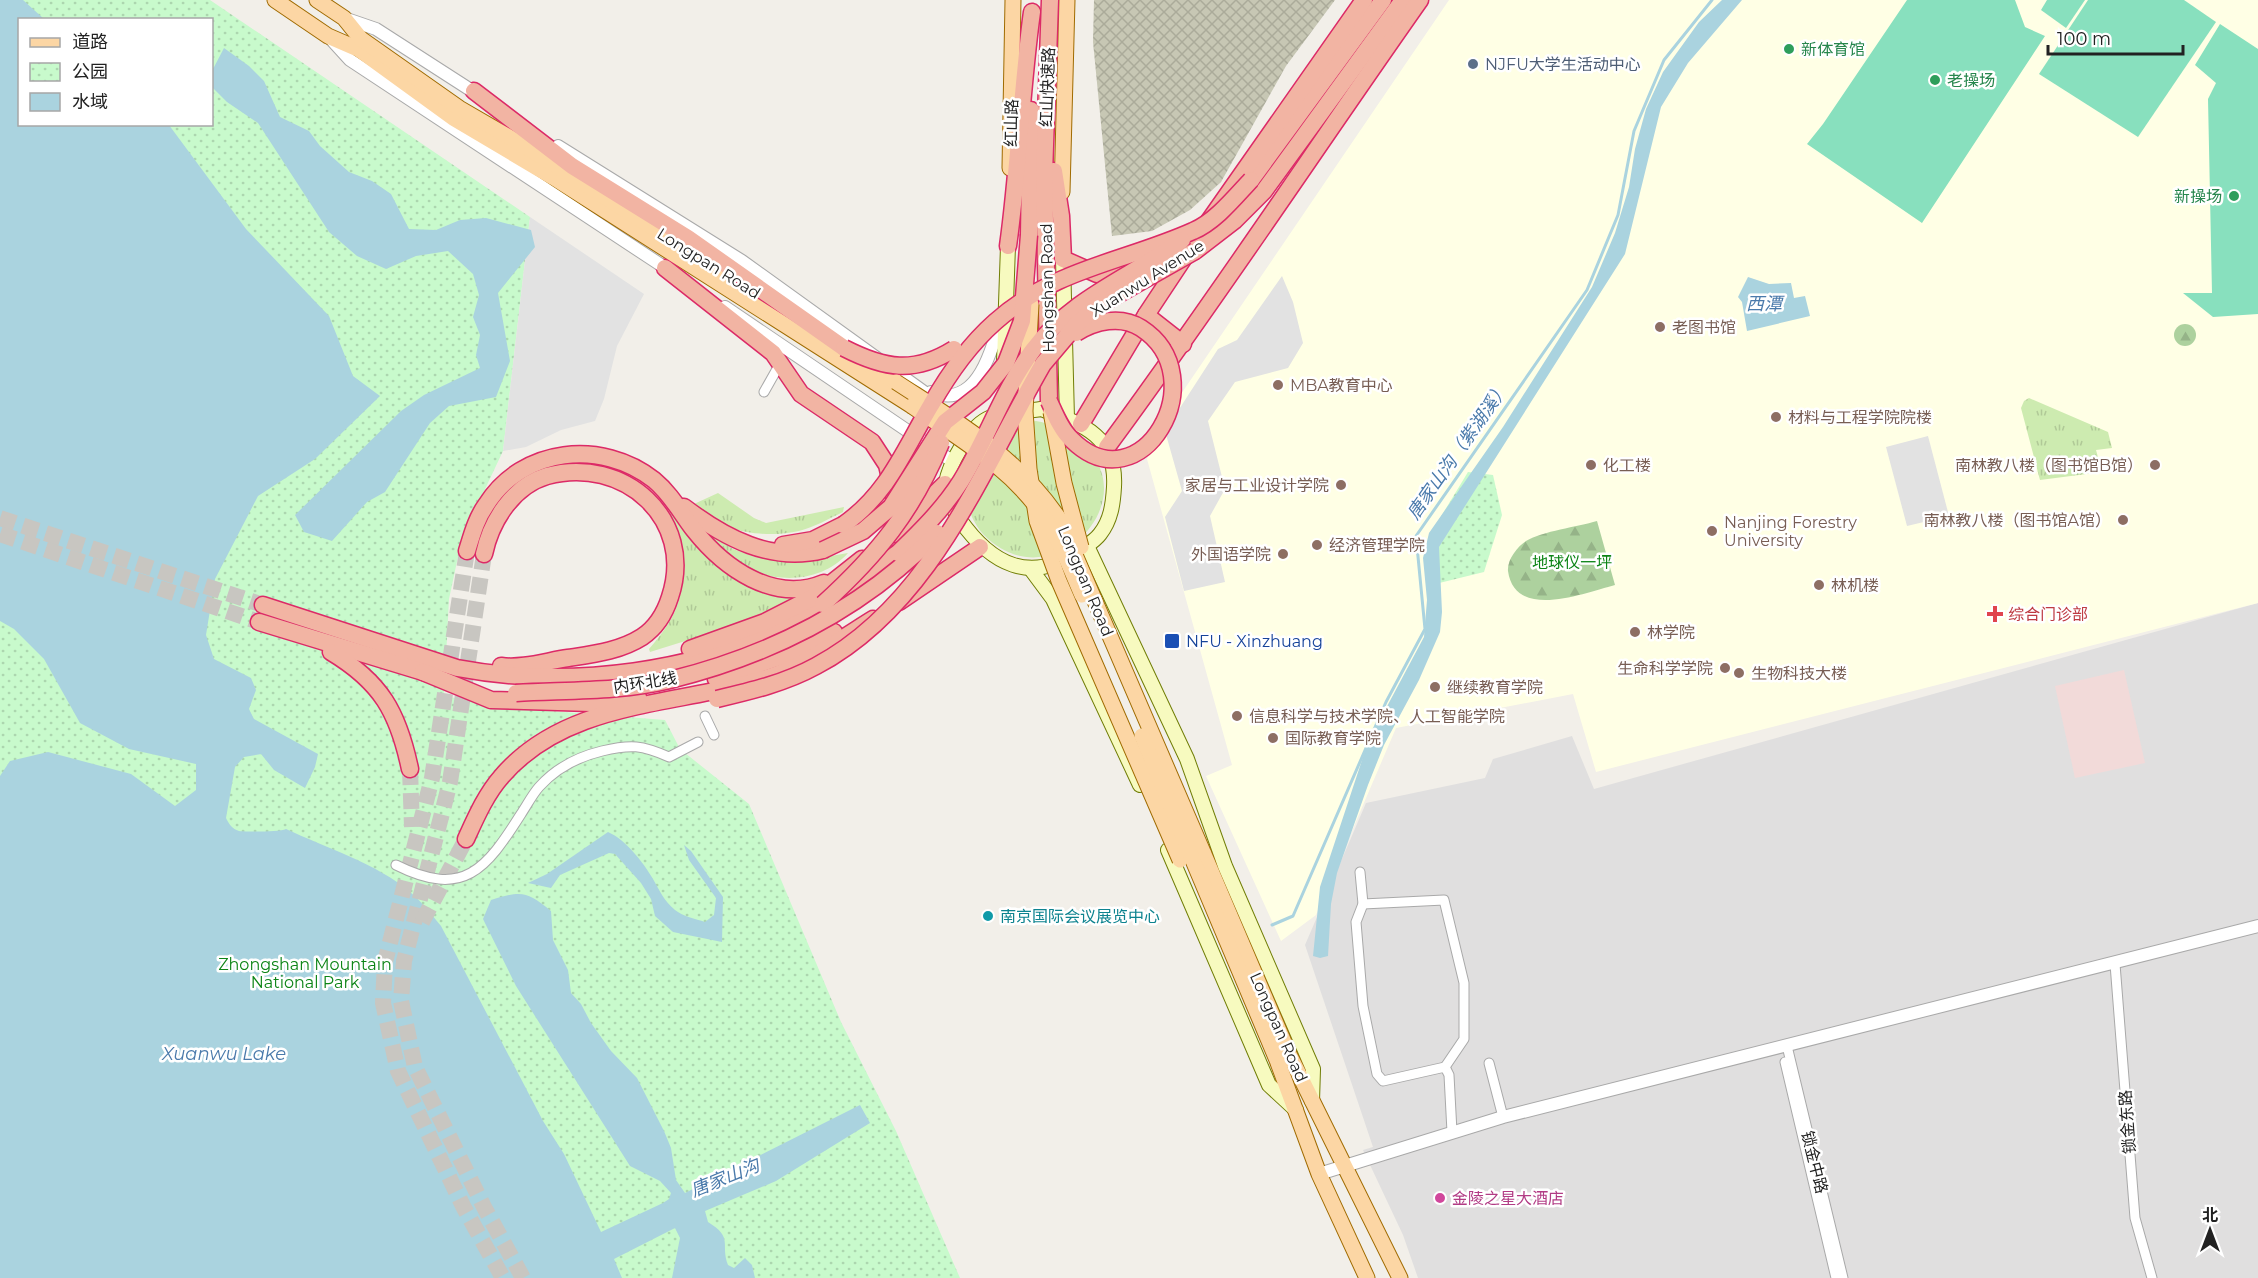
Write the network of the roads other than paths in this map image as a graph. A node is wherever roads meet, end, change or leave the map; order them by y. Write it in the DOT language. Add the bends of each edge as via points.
graph roads {
  1 [pos="275,0"];
  2 [pos="317,0"];
  3 [pos="1013,0"];
  4 [pos="1067,0"];
  5 [pos="1364,0"];
  6 [pos="1383,0"];
  7 [pos="1403,0"];
  8 [pos="1420,0"];
  9 [pos="1032,6"];
  10 [pos="1049,8"];
  11 [pos="344,18"];
  12 [pos="328,36"];
  13 [pos="360,44"];
  14 [pos="474,91"];
  15 [pos="1038,171"];
  16 [pos="1061,216"];
  17 [pos="1029,235"];
  18 [pos="1196,235"];
  19 [pos="1008,246"];
  20 [pos="1063,259"];
  21 [pos="665,268"];
  22 [pos="1004,309"];
  23 [pos="1146,315"];
  24 [pos="994,323"];
  25 [pos="1060,342"];
  26 [pos="1183,344"];
  27 [pos="777,369"];
  28 [pos="916,386"];
  29 [pos="764,392"];
  30 [pos="1049,401"];
  31 [pos="1005,414"];
  32 [pos="1074,421"];
  33 [pos="945,422"];
  34 [pos="973,429"];
  35 [pos="1107,447"];
  36 [pos="952,461"];
  37 [pos="945,484"];
  38 [pos="977,486"];
  39 [pos="671,498"];
  40 [pos="887,540"];
  41 [pos="818,545"];
  42 [pos="1087,546"];
  43 [pos="980,547"];
  44 [pos="1030,568"];
  45 [pos="838,577"];
  46 [pos="919,589"];
  47 [pos="823,604"];
  48 [pos="263,605"];
  49 [pos="259,622"];
  50 [pos="309,639"];
  51 [pos="389,645"];
  52 [pos="507,667"];
  53 [pos="423,672"];
  54 [pos="621,711"];
  55 [pos="705,716"];
  56 [pos="714,735"];
  57 [pos="698,742"];
  58 [pos="410,769"];
  59 [pos="466,839"];
  60 [pos="1209,847"];
  61 [pos="1180,860"];
  62 [pos="396,865"];
  63 [pos="1225,866"];
  64 [pos="1360,872"];
  65 [pos="1181,878"];
  66 [pos="1363,904"];
  67 [pos="2258,926"];
  68 [pos="2115,964"];
  69 [pos="1784,1046"];
  70 [pos="1489,1063"];
  71 [pos="1445,1067"];
  72 [pos="1288,1068"];
  73 [pos="1312,1101"];
  74 [pos="1297,1111"];
  75 [pos="1503,1117"];
  76 [pos="1452,1132"];
  77 [pos="1345,1164"];
  78 [pos="1319,1174"];
  79 [pos="1367,1278"];
  80 [pos="1400,1278"];
  81 [pos="1836,1278"];
  82 [pos="1843,1278"];
  83 [pos="2152,1278"];
  1 -- 12 [label="main road, Longpan Road"];
  2 -- 11 [label="main road, Longpan Road"];
  3 -- 19 [label="main road, 红山路"];
  4 -- 16 [label="main road"];
  5 -- 18 [label="highway"];
  6 -- 18 [label="highway, bridge" via="1251,180"];
  7 -- 25 [label="highway, Xuanwu Avenue, bridge" via="1314,125 1250,206 1195,251 1096,307"];
  8 -- 26 [label="highway"];
  9 -- 15 [label="highway, 红山快速路"];
  9 -- 19 [label="highway"];
  10 -- 15 [label="highway, 红山快速路"];
  10 -- 16 [label="highway" via="1055,184"];
  11 -- 13 [label="main road, Longpan Road"];
  11 -- 14 [label="street, Longpan Road" via="376,29"];
  12 -- 13 [label="main road, Longpan Road"];
  12 -- 21 [label="street, Longpan Road" via="350,60"];
  13 -- 72 [label="main road, Longpan Road, bridge" via="914,394 1002,453 1023,473 1046,499 1070,539"];
  14 -- 24 [label="highway, bridge" via="572,166 688,238 844,348 870,360 903,367 937,360"];
  14 -- 28 [label="street, Longpan Road" via="742,261"];
  15 -- 17 [label="highway, Hongshan Road"];
  15 -- 30 [label="highway, Hongshan Road, bridge"];
  16 -- 20 [label="highway"];
  17 -- 33 [label="highway, Hongshan Road, bridge" via="1022,321 1014,347 992,384"];
  17 -- 61 [label="main road, bridge" via="1032,283 1025,411 1037,521 1059,581"];
  18 -- 20 [label="highway" via="1151,264 1126,272 1097,274"];
  18 -- 23 [label="highway"];
  18 -- 24 [label="highway, bridge" via="1102,262 1058,281"];
  18 -- 47 [label="highway, Xuanwu Avenue, bridge" via="1111,282 1058,323 1019,371 947,502 898,553"];
  19 -- 22 [label="main road"];
  20 -- 32 [label="main road"];
  21 -- 36 [label="street, Longpan Road"];
  21 -- 40 [label="highway" via="773,353 801,394 878,448 890,473 898,514 897,526"];
  22 -- 28 [label="street" via="984,370 975,381 962,392 949,396"];
  22 -- 31 [label="main road"];
  23 -- 26 [label="highway"];
  23 -- 32 [label="highway"];
  24 -- 41 [label="highway, bridge" via="946,380 879,493"];
  25 -- 30 [label="highway, bridge" via="1094,324 1132,323 1162,348 1171,369 1172,395 1154,440 1140,452 1117,459 1086,452 1071,440"];
  25 -- 38 [label="highway, Xuanwu Avenue, bridge" via="1043,364"];
  26 -- 35 [label="highway"];
  27 -- 29 [label="street"];
  28 -- 34 [label="street, Longpan Road"];
  30 -- 60 [label="main road, bridge" via="1064,483 1095,590"];
  31 -- 32 [label="main road" via="1041,409"];
  31 -- 34 [label="main road" via="987,419"];
  32 -- 35 [label="main road"];
  33 -- 40 [label="highway, bridge" via="942,441 927,474"];
  33 -- 41 [label="highway, Hongshan Road, bridge" via="891,507 858,534"];
  34 -- 36 [label="main road"];
  35 -- 42 [label="main road" via="1115,472 1113,504 1107,524"];
  36 -- 37 [label="main road"];
  37 -- 40 [label="highway"];
  37 -- 43 [label="main road" via="951,507"];
  38 -- 53 [label="highway, 内环北线, bridge" via="904,566 855,602 791,638 744,658 668,680 516,693 484,690"];
  38 -- 54 [label="highway, bridge" via="893,606 831,658 798,675 717,699 665,709"];
  39 -- 41 [label="highway" via="717,532 766,552 785,554"];
  39 -- 45 [label="highway" via="711,550 751,579 777,588 803,589"];
  39 -- 52 [label="highway" via="651,478 624,462 582,453 555,456 527,467 499,487 477,520 476,553 516,494 539,478 579,471 609,475 638,490 661,518 677,564 666,611 643,637 613,650"];
  40 -- 45 [label="highway"];
  40 -- 47 [label="highway, bridge"];
  42 -- 44 [label="main road" via="1062,563"];
  42 -- 63 [label="main road" via="1187,759"];
  43 -- 44 [label="main road" via="994,558"];
  43 -- 46 [label="highway"];
  44 -- 65 [label="main road" via="1053,599"];
  45 -- 52 [label="highway" via="814,597 765,622 694,648 628,662 556,669"];
  46 -- 53 [label="highway" via="803,649 731,675 630,698 559,704 491,700"];
  46 -- 54 [label="highway" via="809,660 778,674"];
  47 -- 51 [label="highway, 内环北线" via="780,627 717,652 628,673 544,677 483,673 457,669"];
  48 -- 51 [label="highway, 内环北线"];
  49 -- 50 [label="highway, 内环北线"];
  50 -- 53 [label="highway, 内环北线"];
  50 -- 58 [label="highway" via="352,664 383,696 400,726"];
  51 -- 52 [label="highway"];
  54 -- 59 [label="highway" via="557,732 526,752 491,790"];
  55 -- 56 [label="street"];
  57 -- 62 [label="street" via="669,756 644,746 617,748 585,755 567,764 538,788 497,850 465,877 453,880 417,875"];
  60 -- 63 [label="main road"];
  61 -- 65 [label="main road"];
  63 -- 73 [label="main road" via="1313,1069"];
  64 -- 66 [label="street"];
  65 -- 74 [label="main road" via="1269,1085"];
  66 -- 71 [label="street" via="1356,922 1363,1006 1377,1074 1383,1081"];
  66 -- 71 [label="street" via="1444,900 1464,983 1464,1039"];
  67 -- 68 [label="street"];
  68 -- 69 [label="street"];
  68 -- 83 [label="street, 锁金东路" via="2135,1218"];
  69 -- 75 [label="street"];
  69 -- 81 [label="street, 锁金中路"];
  69 -- 82 [label="street, 锁金中路"];
  70 -- 75 [label="street"];
  71 -- 76 [label="street" via="1449,1075"];
  72 -- 73 [label="main road, Longpan Road"];
  72 -- 74 [label="main road, Longpan Road"];
  73 -- 77 [label="main road, Longpan Road"];
  74 -- 78 [label="main road, Longpan Road"];
  75 -- 76 [label="street"];
  76 -- 77 [label="street"];
  77 -- 78 [label="street"];
  77 -- 80 [label="main road, Longpan Road"];
  78 -- 79 [label="main road, Longpan Road"];
}
